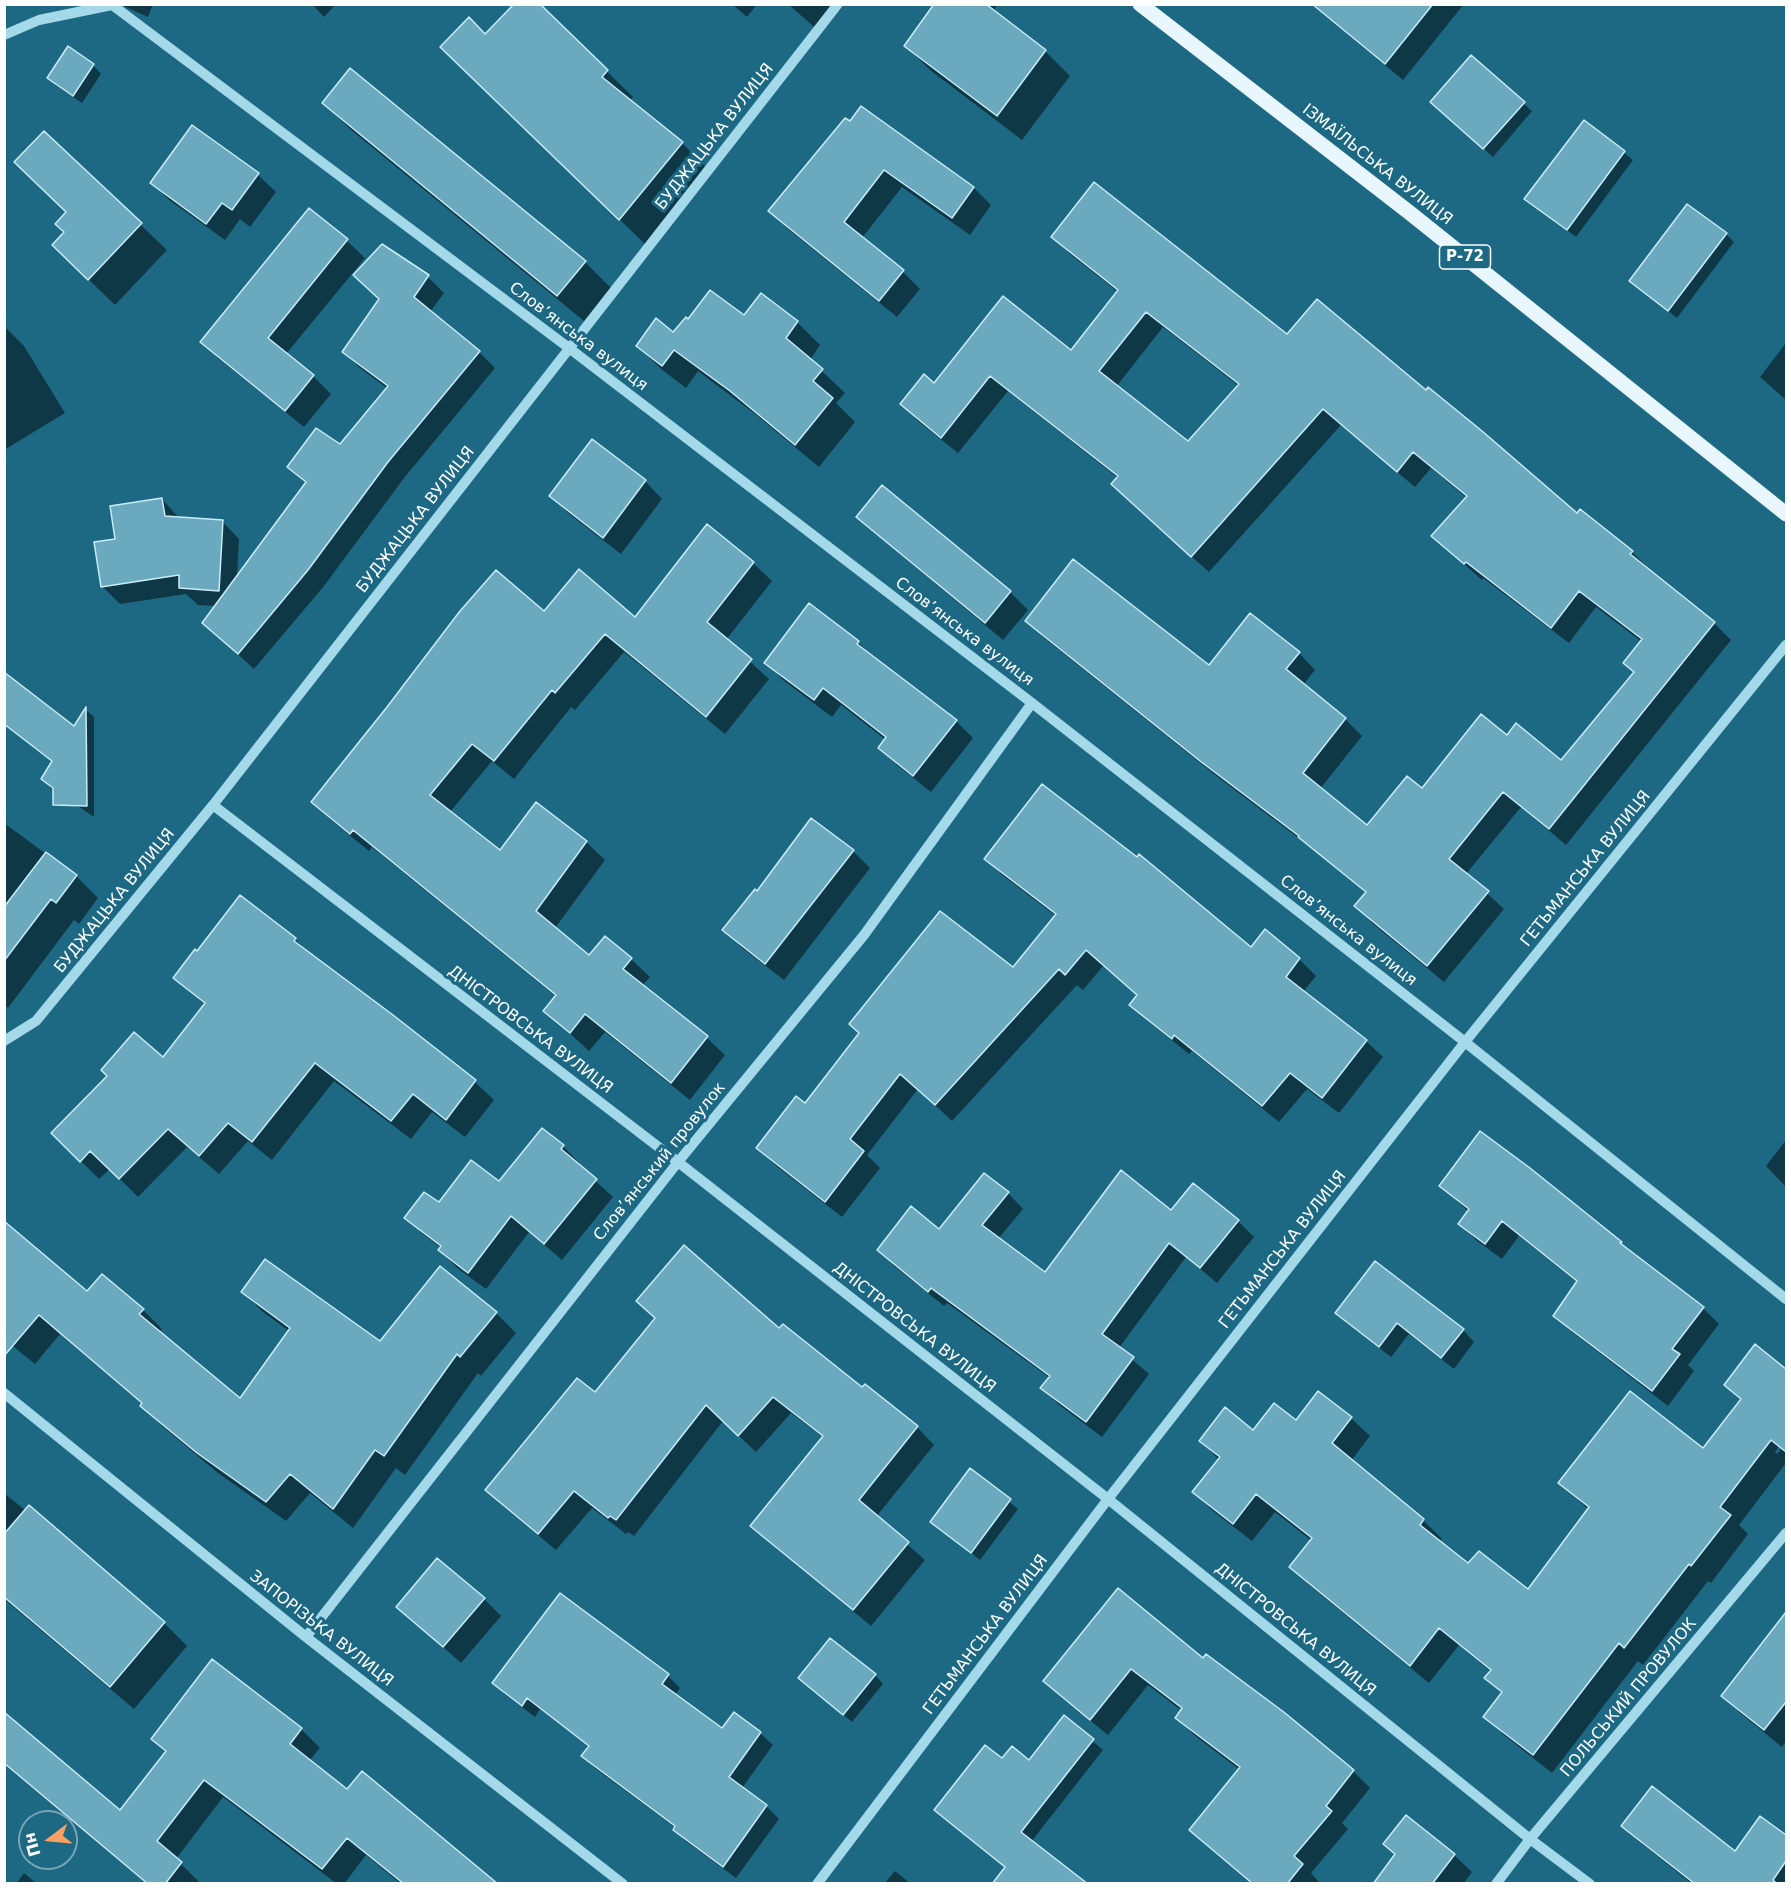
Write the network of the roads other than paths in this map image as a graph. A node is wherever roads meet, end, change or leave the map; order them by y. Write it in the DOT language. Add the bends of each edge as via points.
graph roads {
  1 [pos="838,4"];
  2 [pos="1140,4"];
  3 [pos="111,5"];
  4 [pos="4,35"];
  5 [pos="569,348"];
  6 [pos="1786,514"];
  7 [pos="1786,645"];
  8 [pos="1032,703"];
  9 [pos="213,805"];
  10 [pos="4,1041"];
  11 [pos="1465,1042"];
  12 [pos="678,1162"];
  13 [pos="1786,1299"];
  14 [pos="4,1393"];
  15 [pos="1108,1499"];
  16 [pos="1786,1533"];
  17 [pos="306,1637"];
  18 [pos="1530,1839"];
  19 [pos="623,1884"];
  20 [pos="817,1884"];
  21 [pos="1496,1884"];
  22 [pos="1590,1884"];
  1 -- 5 [label="street, БУДЖАЦЬКА ВУЛИЦЯ"];
  2 -- 6 [label="main road, ІЗМАЇЛЬСЬКА ВУЛИЦЯ / Р-72" via="1410,213"];
  3 -- 4 [label="street" via="39,20"];
  3 -- 5 [label="street, Словʼянська вулиця"];
  5 -- 8 [label="street, Словʼянська вулиця"];
  5 -- 9 [label="street, БУДЖАЦЬКА ВУЛИЦЯ"];
  7 -- 11 [label="street, ГЕТЬМАНСЬКА ВУЛИЦЯ"];
  8 -- 11 [label="street, Словʼянська вулиця"];
  8 -- 12 [label="street, Словʼянський провулок" via="864,935"];
  9 -- 10 [label="street, БУДЖАЦЬКА ВУЛИЦЯ" via="36,1021"];
  9 -- 12 [label="street, ДНІСТРОВСЬКА ВУЛИЦЯ"];
  11 -- 13 [label="street, Словʼянська вулиця"];
  11 -- 15 [label="street, ГЕТЬМАНСЬКА ВУЛИЦЯ"];
  12 -- 15 [label="street, ДНІСТРОВСЬКА ВУЛИЦЯ"];
  12 -- 17 [label="street, Словʼянський провулок"];
  14 -- 17 [label="street, ЗАПОРІЗЬКА ВУЛИЦЯ"];
  15 -- 18 [label="street, ДНІСТРОВСЬКА ВУЛИЦЯ"];
  15 -- 20 [label="street, ГЕТЬМАНСЬКА ВУЛИЦЯ"];
  16 -- 18 [label="street, ПОЛЬСЬКИЙ ПРОВУЛОК"];
  17 -- 19 [label="street, ЗАПОРІЗЬКА ВУЛИЦЯ"];
  18 -- 21 [label="street, ПОЛЬСЬКИЙ ПРОВУЛОК"];
  18 -- 22 [label="street, ДНІСТРОВСЬКА ВУЛИЦЯ"];
}
